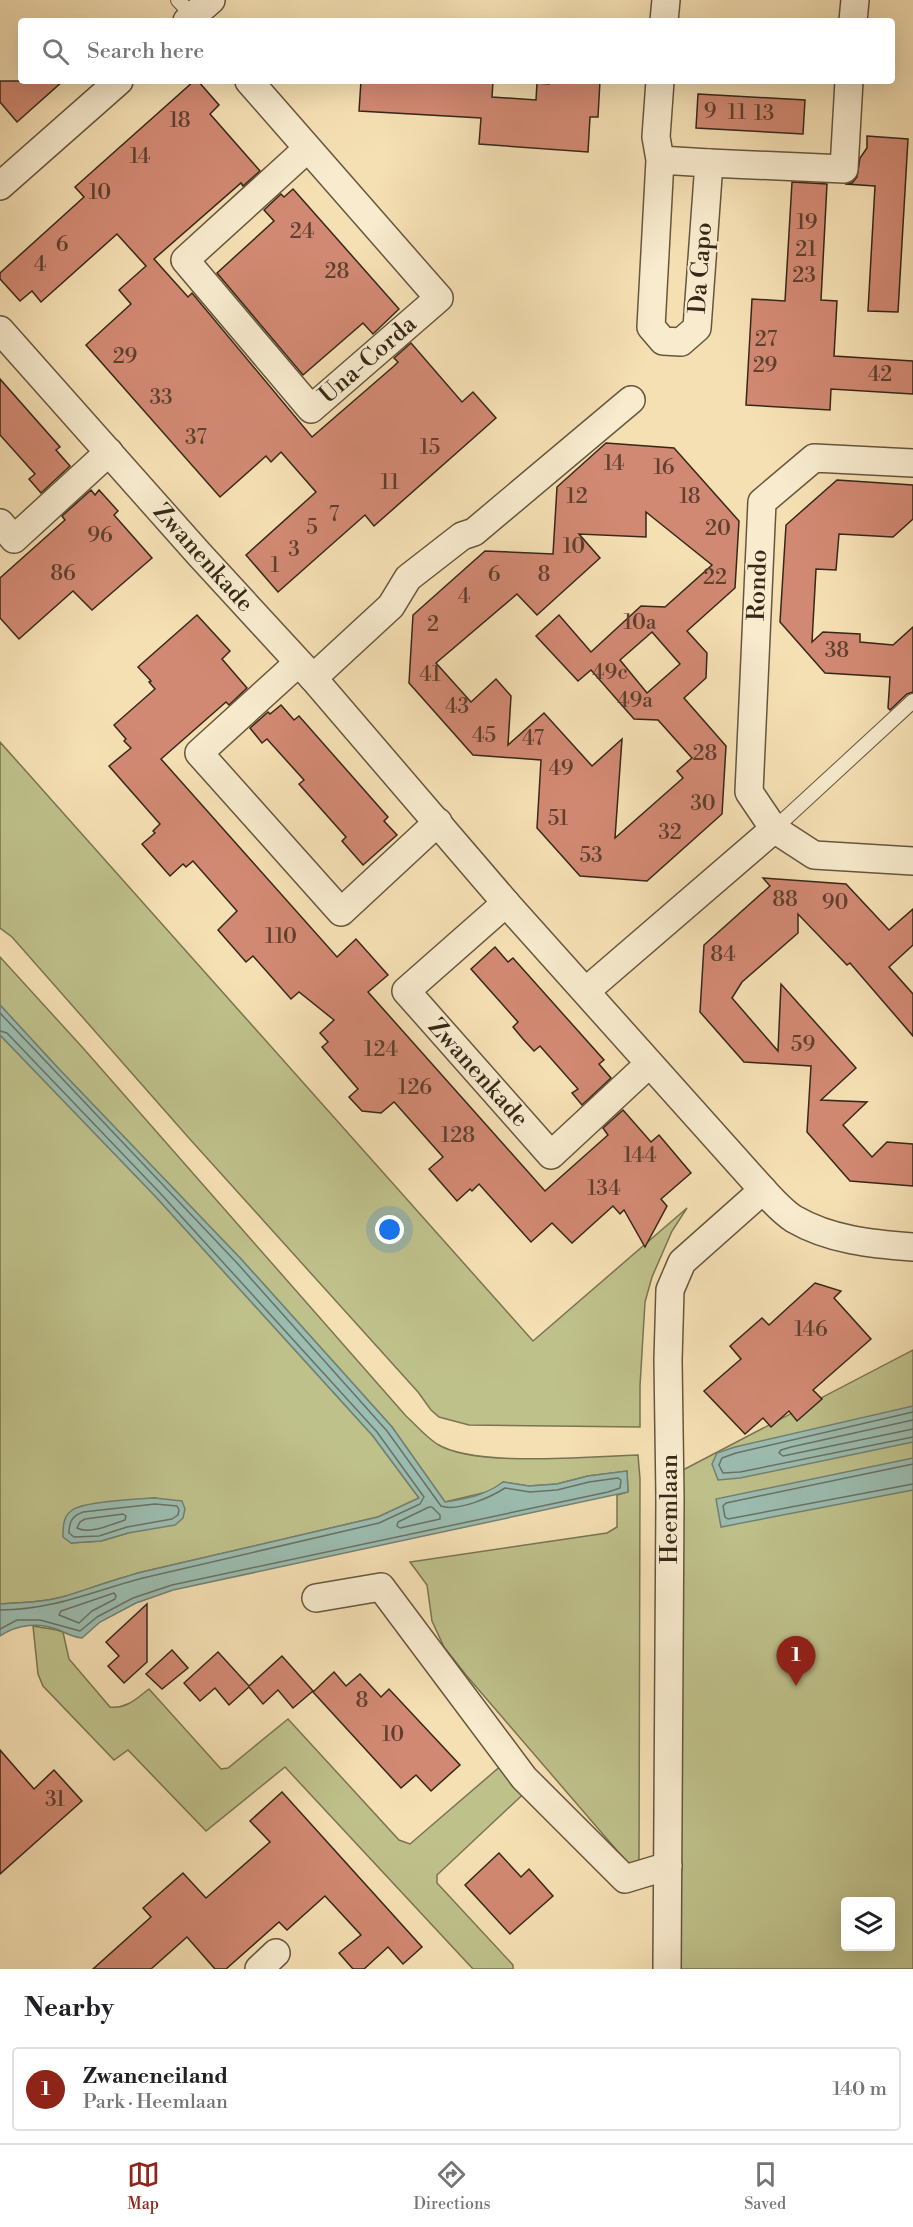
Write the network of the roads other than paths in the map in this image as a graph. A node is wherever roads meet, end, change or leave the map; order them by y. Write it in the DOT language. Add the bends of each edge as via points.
graph roads {
  1 [pos="666,0"];
  2 [pos="855,0"];
  3 [pos="664,18"];
  4 [pos="853,18"];
  5 [pos="116,84"];
  6 [pos="252,84"];
  7 [pos="660,84"];
  8 [pos="849,84"];
  9 [pos="307,149"];
  10 [pos="660,160"];
  11 [pos="709,163"];
  12 [pos="0,186"];
  13 [pos="0,330"];
  14 [pos="631,400"];
  15 [pos="109,452"];
  16 [pos="913,463"];
  17 [pos="0,523"];
  18 [pos="306,670"];
  19 [pos="913,701"];
  20 [pos="438,822"];
  21 [pos="774,829"];
  22 [pos="913,861"];
  23 [pos="506,903"];
  24 [pos="586,991"];
  25 [pos="650,1064"];
  26 [pos="763,1191"];
  27 [pos="913,1247"];
  28 [pos="316,1598"];
  29 [pos="668,1866"];
  30 [pos="666,1969"];
  1 -- 3 [label="street"];
  2 -- 4 [label="street"];
  5 -- 12 [label="street"];
  6 -- 9 [label="street, Una-Corda"];
  7 -- 10 [label="street, Da Capo" via="656,137"];
  8 -- 11 [label="street" via="844,169"];
  9 -- 9 [label="street, Una-Corda" via="185,260 311,409 439,298"];
  10 -- 11 [label="street"];
  10 -- 11 [label="street, Da Capo" via="651,327 663,341 681,342 697,328"];
  13 -- 15 [label="street, Zwanenkade"];
  14 -- 18 [label="street" via="474,532 462,536 408,578 391,606"];
  15 -- 17 [label="street" via="14,539"];
  15 -- 18 [label="street, Zwanenkade"];
  16 -- 21 [label="street, Rondo" via="813,458 762,502 749,792"];
  18 -- 20 [label="street, Zwanenkade"];
  18 -- 20 [label="street" via="199,753 341,912"];
  19 -- 21 [label="lane"];
  20 -- 23 [label="street, Zwanenkade"];
  21 -- 22 [label="street, Rondo" via="814,855"];
  21 -- 24 [label="street"];
  23 -- 24 [label="street, Zwanenkade"];
  23 -- 25 [label="street, Zwanenkade" via="406,991 551,1155"];
  24 -- 25 [label="street, Zwanenkade"];
  25 -- 26 [label="street, Zwanenkade"];
  26 -- 27 [label="street, Zwanenkade" via="792,1218 826,1234 876,1245"];
  26 -- 29 [label="street, Heemlaan" via="682,1262 670,1290"];
  28 -- 29 [label="street" via="381,1587 524,1778 625,1879"];
  29 -- 30 [label="street, Heemlaan"];
}
